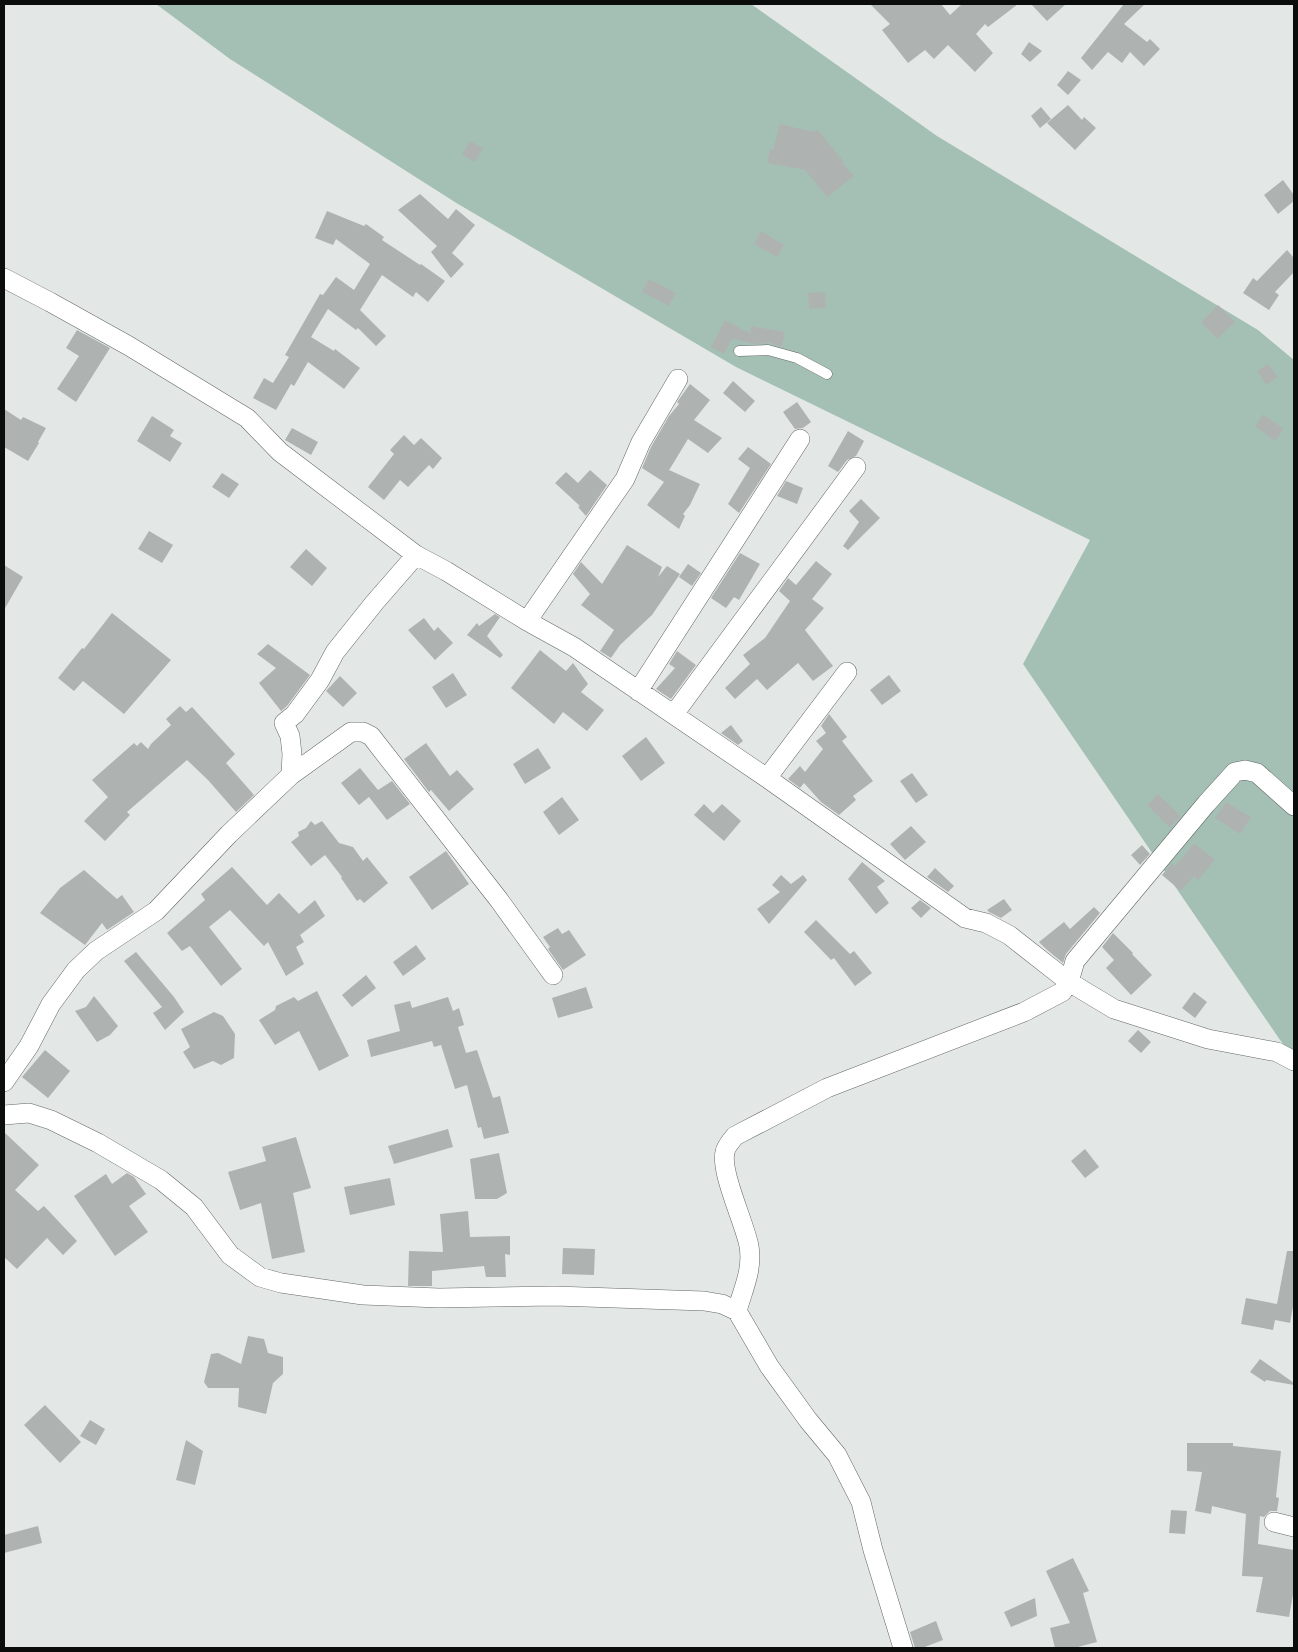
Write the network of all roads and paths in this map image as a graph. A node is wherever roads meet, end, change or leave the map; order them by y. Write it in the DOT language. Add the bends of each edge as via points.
graph roads {
  1 [pos="4,278"];
  2 [pos="739,351"];
  3 [pos="827,374"];
  4 [pos="678,379"];
  5 [pos="800,439"];
  6 [pos="856,467"];
  7 [pos="416,555"];
  8 [pos="527,621"];
  9 [pos="847,672"];
  10 [pos="638,691"];
  11 [pos="674,714"];
  12 [pos="291,775"];
  13 [pos="767,778"];
  14 [pos="1294,806"];
  15 [pos="553,975"];
  16 [pos="1068,982"];
  17 [pos="1294,1061"];
  18 [pos="4,1082"];
  19 [pos="4,1114"];
  20 [pos="737,1311"];
  21 [pos="1274,1522"];
  22 [pos="1294,1527"];
  23 [pos="903,1648"];
  1 -- 7 [label="street" via="129,346 247,418 280,452"];
  2 -- 3 [label="lane" via="768,350 797,358"];
  4 -- 8 [label="street" via="641,442 625,479"];
  5 -- 10 [label="street"];
  6 -- 11 [label="street"];
  7 -- 8 [label="street"];
  7 -- 12 [label="street" via="334,652 320,680 295,714 284,723 290,736"];
  8 -- 10 [label="street" via="574,647"];
  9 -- 13 [label="street"];
  10 -- 11 [label="street"];
  11 -- 13 [label="street"];
  12 -- 15 [label="street" via="351,732 371,736 500,900"];
  12 -- 18 [label="street" via="156,911 96,951 76,970 51,1004 29,1046"];
  13 -- 16 [label="street" via="964,918 986,923 1009,935"];
  14 -- 16 [label="street" via="1257,773 1235,772 1075,961"];
  16 -- 17 [label="street" via="1114,1009 1208,1039 1277,1052"];
  16 -- 20 [label="street" via="1062,992 1024,1012 828,1088 735,1136 724,1153 724,1162 749,1247 749,1276"];
  19 -- 20 [label="street" via="29,1113 50,1120 98,1143 160,1180 194,1207 237,1261 260,1277 281,1283 363,1295 704,1301"];
  20 -- 23 [label="street" via="769,1366 837,1455 861,1502"];
  21 -- 22 [label="street"];
}
